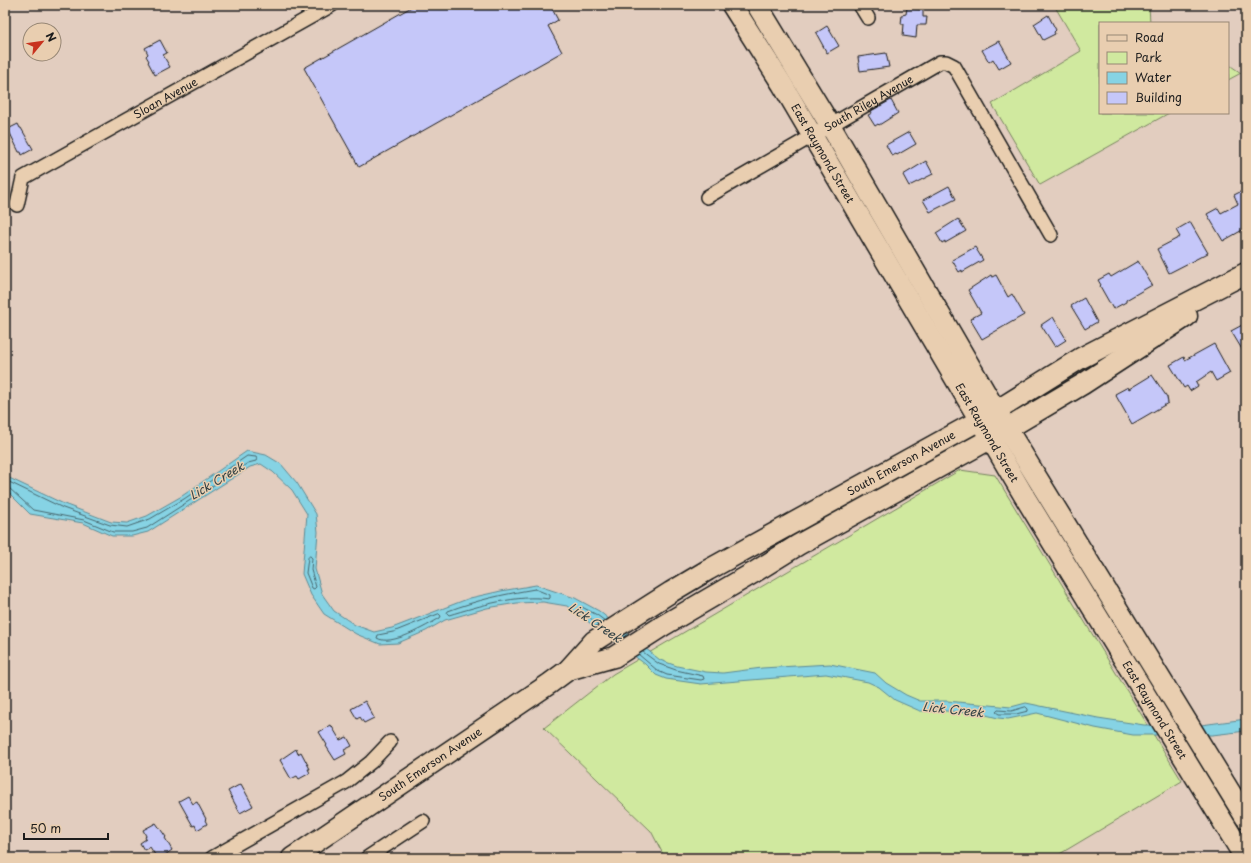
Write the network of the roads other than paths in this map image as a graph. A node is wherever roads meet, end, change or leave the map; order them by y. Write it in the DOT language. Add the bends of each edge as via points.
graph roads {
  1 [pos="332,5"];
  2 [pos="732,5"];
  3 [pos="757,5"];
  4 [pos="860,5"];
  5 [pos="868,18"];
  6 [pos="830,125"];
  7 [pos="812,136"];
  8 [pos="707,197"];
  9 [pos="17,205"];
  10 [pos="1051,235"];
  11 [pos="1246,273"];
  12 [pos="1246,278"];
  13 [pos="988,415"];
  14 [pos="1007,429"];
  15 [pos="990,439"];
  16 [pos="568,670"];
  17 [pos="390,742"];
  18 [pos="1246,818"];
  19 [pos="422,821"];
  20 [pos="212,858"];
  21 [pos="292,858"];
  22 [pos="367,858"];
  23 [pos="1245,858"];
  1 -- 9 [label="street, Sloan Avenue" via="23,178"];
  2 -- 7 [label="main road, East Raymond Street"];
  3 -- 6 [label="main road, East Raymond Street"];
  4 -- 5 [label="street"];
  6 -- 7 [label="street, South Riley Avenue"];
  6 -- 10 [label="street, South Riley Avenue" via="940,62 949,62 954,66"];
  6 -- 13 [label="main road, East Raymond Street"];
  7 -- 8 [label="street, South Riley Avenue"];
  7 -- 13 [label="main road, East Raymond Street"];
  11 -- 13 [label="main road, South Emerson Avenue" via="1081,358"];
  12 -- 14 [label="main road, South Emerson Avenue" via="1083,384"];
  13 -- 14 [label="main road, East Raymond Street"];
  13 -- 15 [label="main road, East Raymond Street"];
  13 -- 16 [label="main road, South Emerson Avenue" via="708,570 594,641"];
  14 -- 15 [label="main road, South Emerson Avenue"];
  14 -- 18 [label="main road, East Raymond Street"];
  15 -- 16 [label="main road, South Emerson Avenue" via="798,544 614,657"];
  15 -- 23 [label="main road, East Raymond Street"];
  16 -- 21 [label="main road, South Emerson Avenue"];
  17 -- 20 [label="street" via="364,769 341,785"];
  19 -- 22 [label="street"];
}
